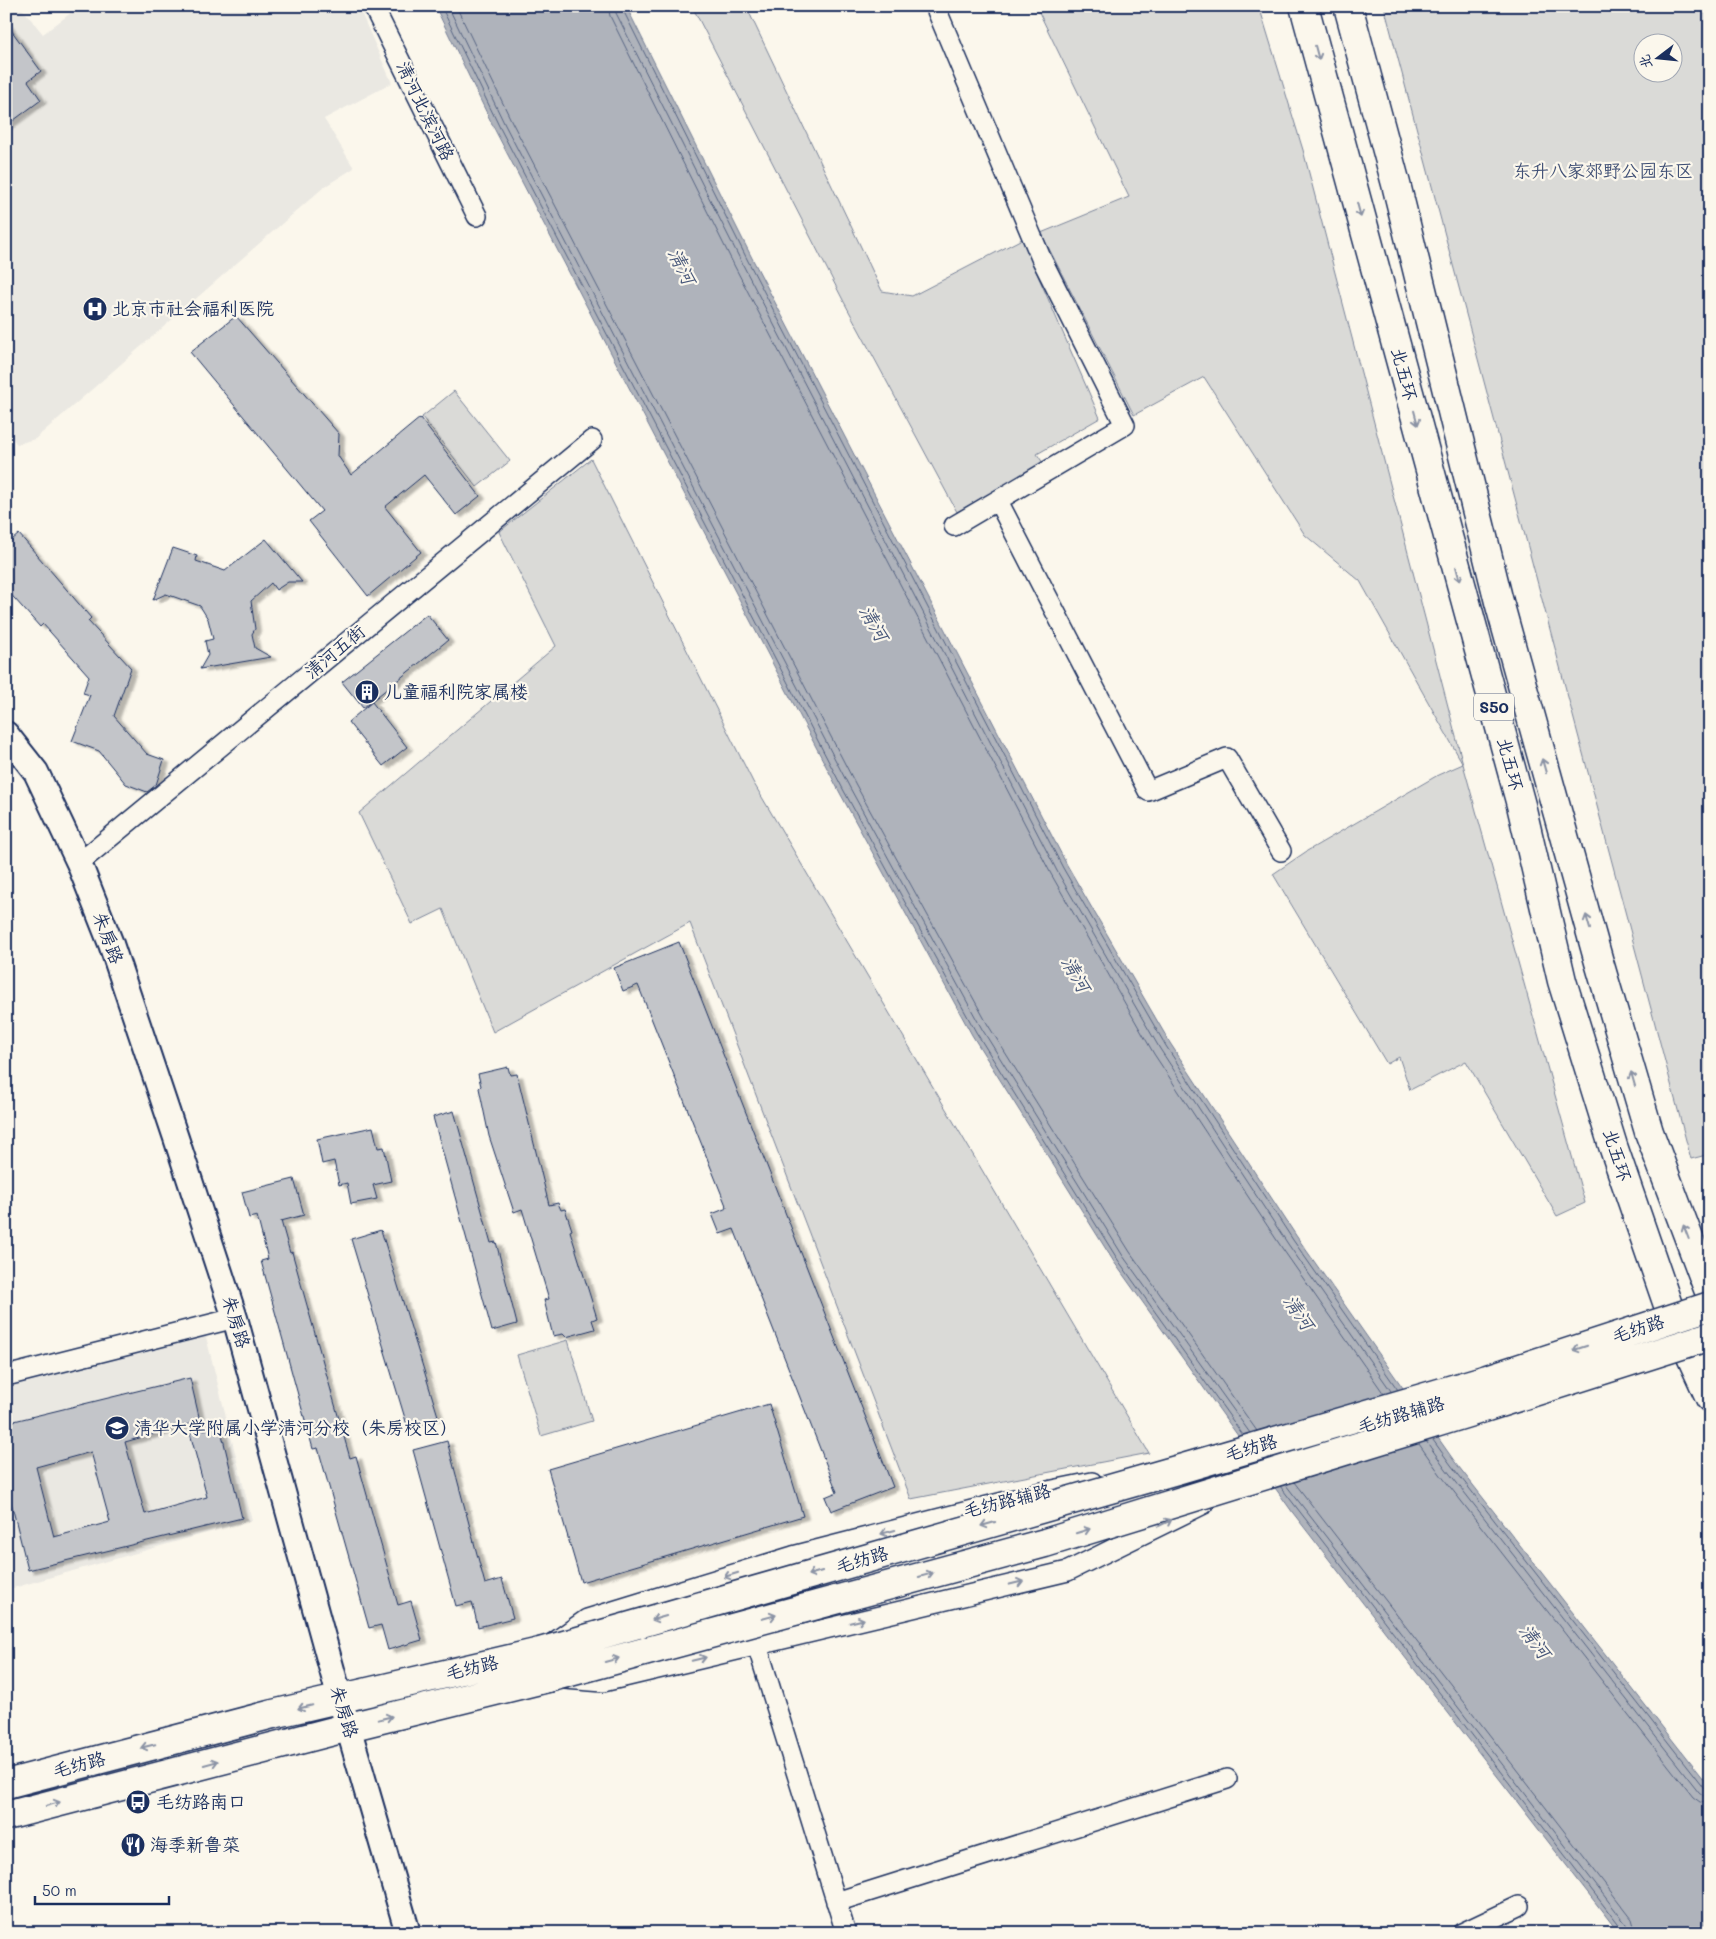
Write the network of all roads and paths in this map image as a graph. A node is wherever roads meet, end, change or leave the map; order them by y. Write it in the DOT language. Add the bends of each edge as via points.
graph roads {
  1 [pos="373,6"];
  2 [pos="935,6"];
  3 [pos="1304,6"];
  4 [pos="1348,6"];
  5 [pos="477,216"];
  6 [pos="592,440"];
  7 [pos="998,501"];
  8 [pos="954,526"];
  9 [pos="6,734"];
  10 [pos="1281,851"];
  11 [pos="79,863"];
  12 [pos="1710,1294"];
  13 [pos="1710,1306"];
  14 [pos="236,1318"];
  15 [pos="1710,1336"];
  16 [pos="6,1376"];
  17 [pos="1486,1391"];
  18 [pos="1710,1398"];
  19 [pos="1210,1502"];
  20 [pos="757,1645"];
  21 [pos="540,1652"];
  22 [pos="548,1678"];
  23 [pos="340,1699"];
  24 [pos="349,1727"];
  25 [pos="1227,1779"];
  26 [pos="6,1784"];
  27 [pos="6,1816"];
  28 [pos="836,1902"];
  29 [pos="1520,1906"];
  30 [pos="408,1933"];
  31 [pos="846,1933"];
  32 [pos="1462,1933"];
  1 -- 5 [label="street, 清河北滨河路"];
  2 -- 7 [label="street" via="1041,258 1125,425"];
  3 -- 18 [label="main road, 北五环 / S50, one-way" via="1518,795 1562,981 1613,1146 1670,1311"];
  12 -- 4 [label="main road, 北五环 / S50, one-way" via="1648,1132 1599,962 1499,602 1396,184"];
  6 -- 11 [label="street, 清河五街"];
  7 -- 8 [label="street"];
  7 -- 10 [label="street" via="1148,792 1227,758"];
  9 -- 11 [label="street, 朱房路" via="36,772"];
  11 -- 14 [label="street, 朱房路" via="111,944"];
  13 -- 21 [label="main road, 毛纺路, one-way, bridge" via="1487,1379"];
  14 -- 16 [label="street"];
  14 -- 23 [label="street, 朱房路"];
  22 -- 15 [label="main road, 毛纺路, one-way, bridge" via="1045,1543"];
  17 -- 21 [label="street, 毛纺路辅路, one-way" via="1216,1470 1118,1479 1046,1491 793,1556 587,1619"];
  20 -- 19 [label="street, one-way" via="1068,1571"];
  22 -- 20 [label="street, one-way" via="603,1682"];
  20 -- 28 [label="street"];
  21 -- 23 [label="main road, 毛纺路"];
  24 -- 22 [label="main road, 毛纺路, one-way"];
  23 -- 24 [label="street, 朱房路"];
  23 -- 26 [label="main road, 毛纺路, one-way"];
  27 -- 24 [label="main road, 毛纺路, one-way"];
  24 -- 30 [label="street, 朱房路"];
  25 -- 28 [label="street"];
  28 -- 31 [label="street"];
  29 -- 32 [label="street"];
}
